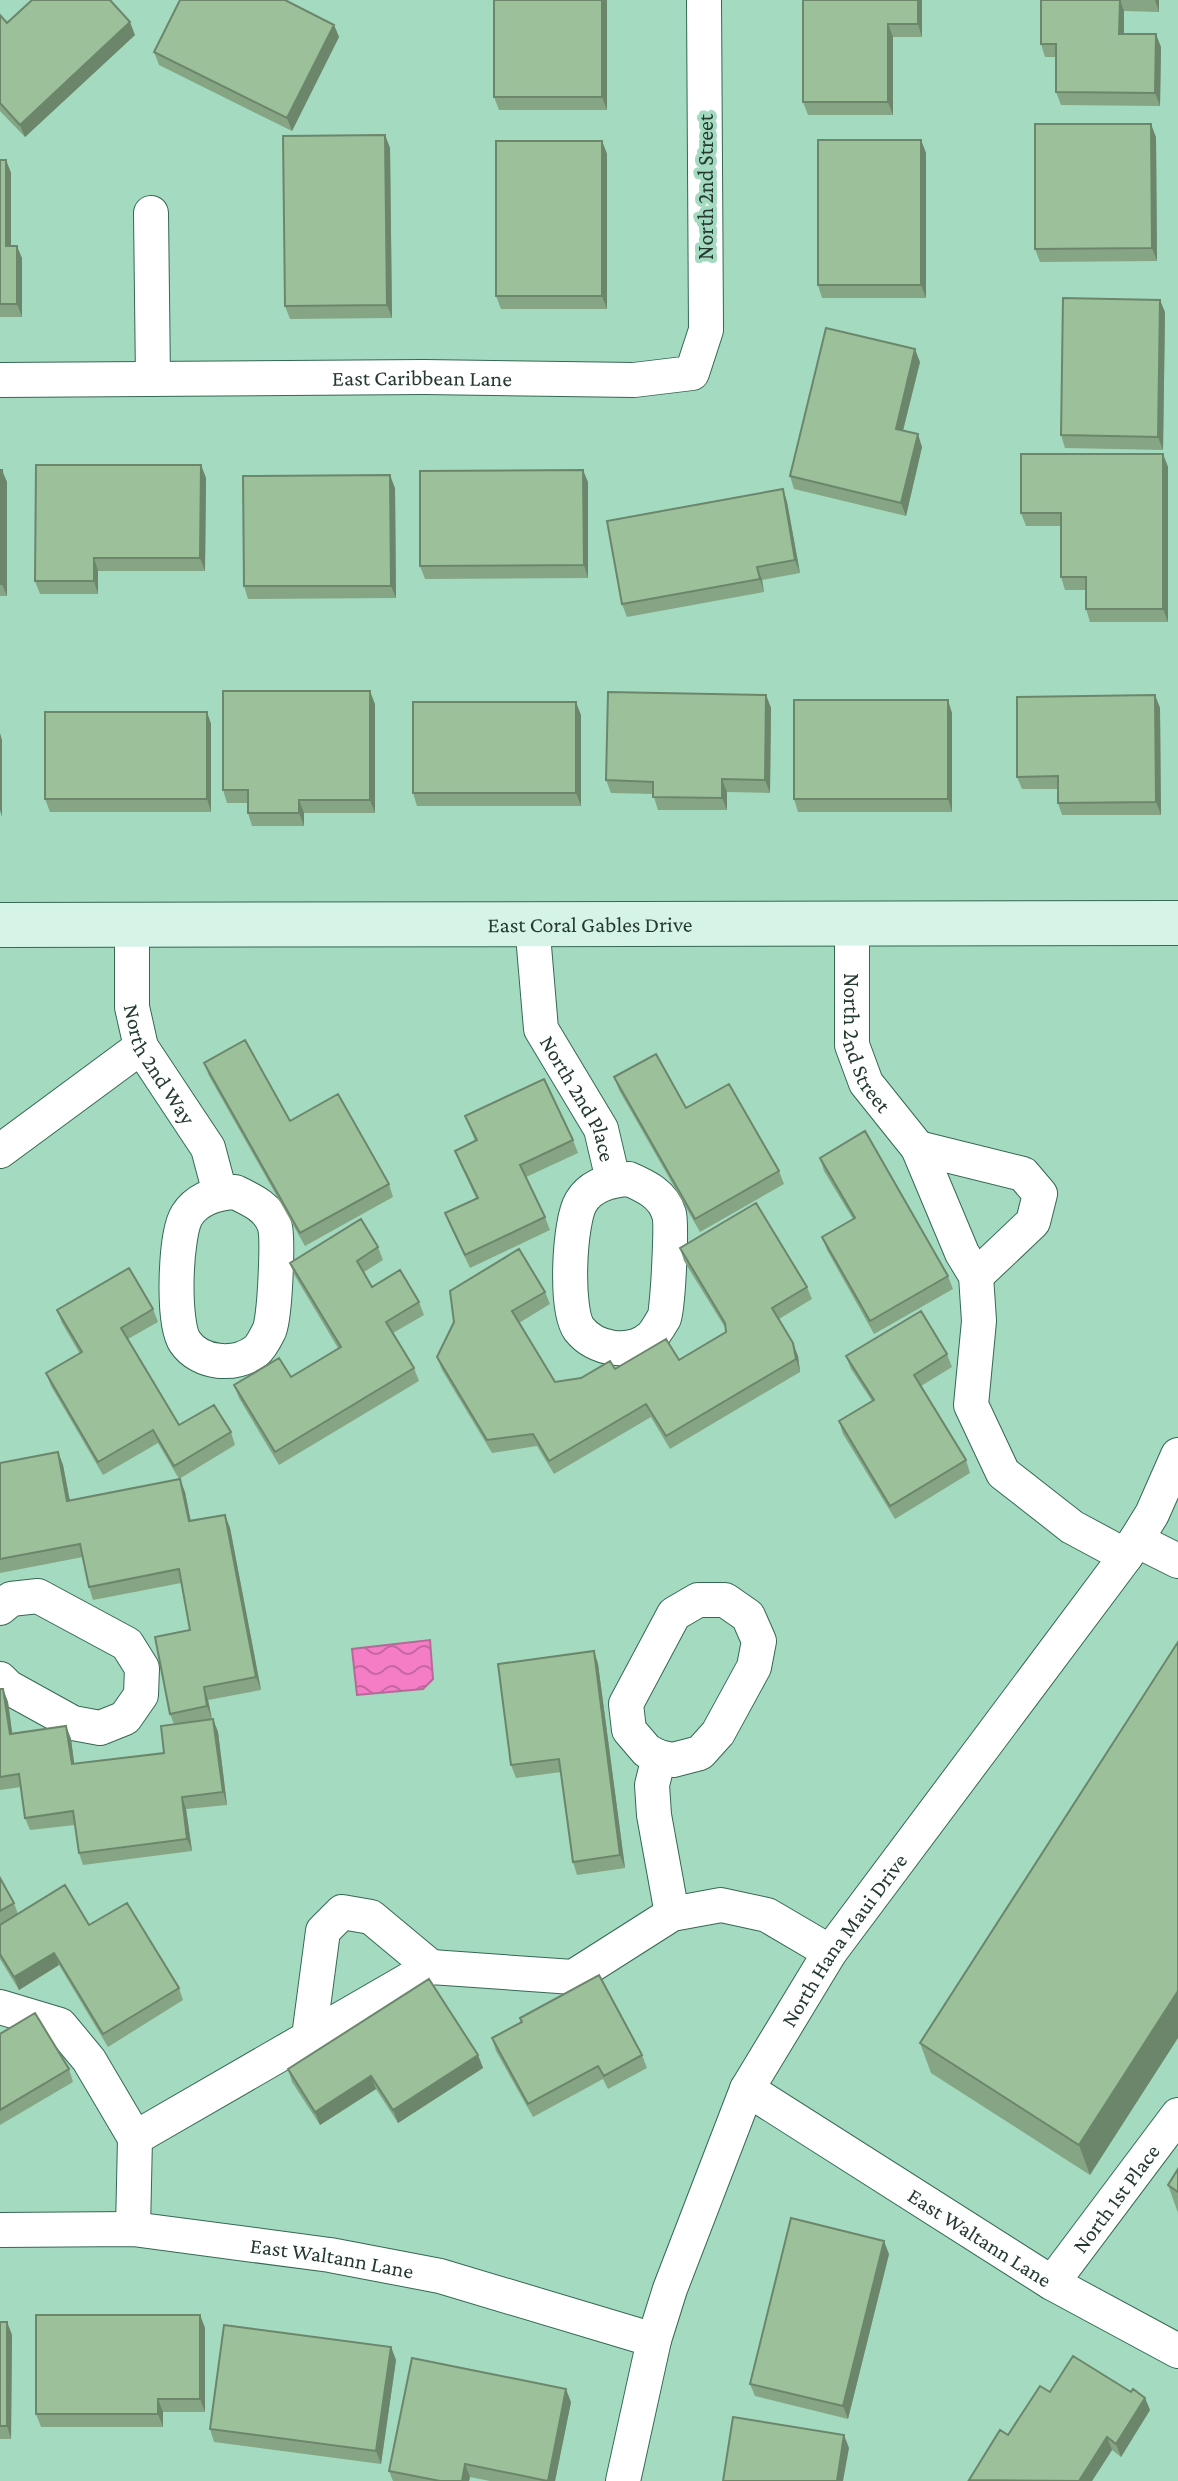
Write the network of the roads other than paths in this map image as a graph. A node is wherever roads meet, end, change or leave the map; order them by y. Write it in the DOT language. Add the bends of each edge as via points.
graph roads {
  1 [pos="704,0"];
  2 [pos="151,213"];
  3 [pos="692,373"];
  4 [pos="153,379"];
  5 [pos="0,380"];
  6 [pos="532,923"];
  7 [pos="1178,923"];
  8 [pos="852,924"];
  9 [pos="0,925"];
  10 [pos="132,925"];
  11 [pos="141,1047"];
  12 [pos="918,1148"];
  13 [pos="0,1151"];
  14 [pos="613,1180"];
  15 [pos="220,1193"];
  16 [pos="976,1276"];
  17 [pos="1178,1455"];
  18 [pos="1131,1548"];
  19 [pos="1178,1561"];
  20 [pos="0,1608"];
  21 [pos="0,1679"];
  22 [pos="659,1757"];
  23 [pos="672,1914"];
  24 [pos="830,1952"];
  25 [pos="431,1967"];
  26 [pos="0,2007"];
  27 [pos="309,2037"];
  28 [pos="747,2089"];
  29 [pos="1178,2115"];
  30 [pos="135,2138"];
  31 [pos="133,2229"];
  32 [pos="0,2230"];
  33 [pos="1052,2283"];
  34 [pos="654,2340"];
  35 [pos="1178,2351"];
  36 [pos="623,2481"];
  1 -- 3 [label="street, North 2nd Street" via="706,330"];
  2 -- 4 [label="street"];
  3 -- 4 [label="street, East Caribbean Lane" via="634,380"];
  4 -- 5 [label="street, East Caribbean Lane"];
  6 -- 8 [label="street, East Coral Gables Drive"];
  6 -- 10 [label="street, East Coral Gables Drive"];
  6 -- 14 [label="street, North 2nd Place" via="541,1029 601,1129"];
  7 -- 8 [label="street, East Coral Gables Drive"];
  8 -- 12 [label="street, North 2nd Street" via="852,1045 866,1083"];
  9 -- 10 [label="street, East Coral Gables Drive"];
  10 -- 11 [label="street, North 2nd Way" via="132,1007"];
  11 -- 13 [label="street"];
  11 -- 15 [label="street, North 2nd Way" via="208,1148"];
  12 -- 16 [label="street, North 2nd Street"];
  12 -- 16 [label="street" via="1023,1174 1040,1194 1033,1222"];
  14 -- 14 [label="street, North 2nd Place" via="581,1202 574,1228 570,1302 578,1328 599,1346 626,1349 651,1338 666,1315 669,1213 654,1190 629,1179"];
  15 -- 15 [label="street" via="187,1215 180,1241 176,1316 185,1341 195,1350 206,1359 232,1362 257,1351 272,1327 275,1226 260,1204 235,1192"];
  16 -- 18 [label="street, North 2nd Street" via="979,1321 971,1405 1003,1473 1072,1527"];
  17 -- 18 [label="street, North Hana Maui Drive"];
  18 -- 19 [label="street, North 2nd Street"];
  18 -- 24 [label="street, North Hana Maui Drive"];
  20 -- 21 [label="street" via="11,1599 38,1596 127,1644 142,1668 141,1695 125,1718 100,1728 73,1723"];
  22 -- 22 [label="street" via="673,1760 700,1753 718,1733 754,1667 759,1641 748,1616 725,1600 698,1600 674,1614 626,1704 629,1730"];
  22 -- 23 [label="street" via="652,1785 654,1815"];
  23 -- 24 [label="street" via="721,1905 767,1915"];
  23 -- 25 [label="street" via="573,1977"];
  24 -- 28 [label="street, North Hana Maui Drive"];
  25 -- 27 [label="street"];
  25 -- 27 [label="street" via="371,1917 342,1912 323,1931"];
  26 -- 30 [label="street" via="60,2025 89,2060"];
  27 -- 30 [label="street"];
  28 -- 33 [label="street, East Waltann Lane"];
  28 -- 34 [label="street, North Hana Maui Drive"];
  29 -- 33 [label="street, North 1st Place"];
  30 -- 31 [label="street"];
  31 -- 32 [label="street, East Waltann Lane"];
  31 -- 34 [label="street, East Waltann Lane" via="330,2255 440,2276"];
  33 -- 35 [label="street, East Waltann Lane"];
  34 -- 36 [label="street, North Hana Maui Drive"];
}
